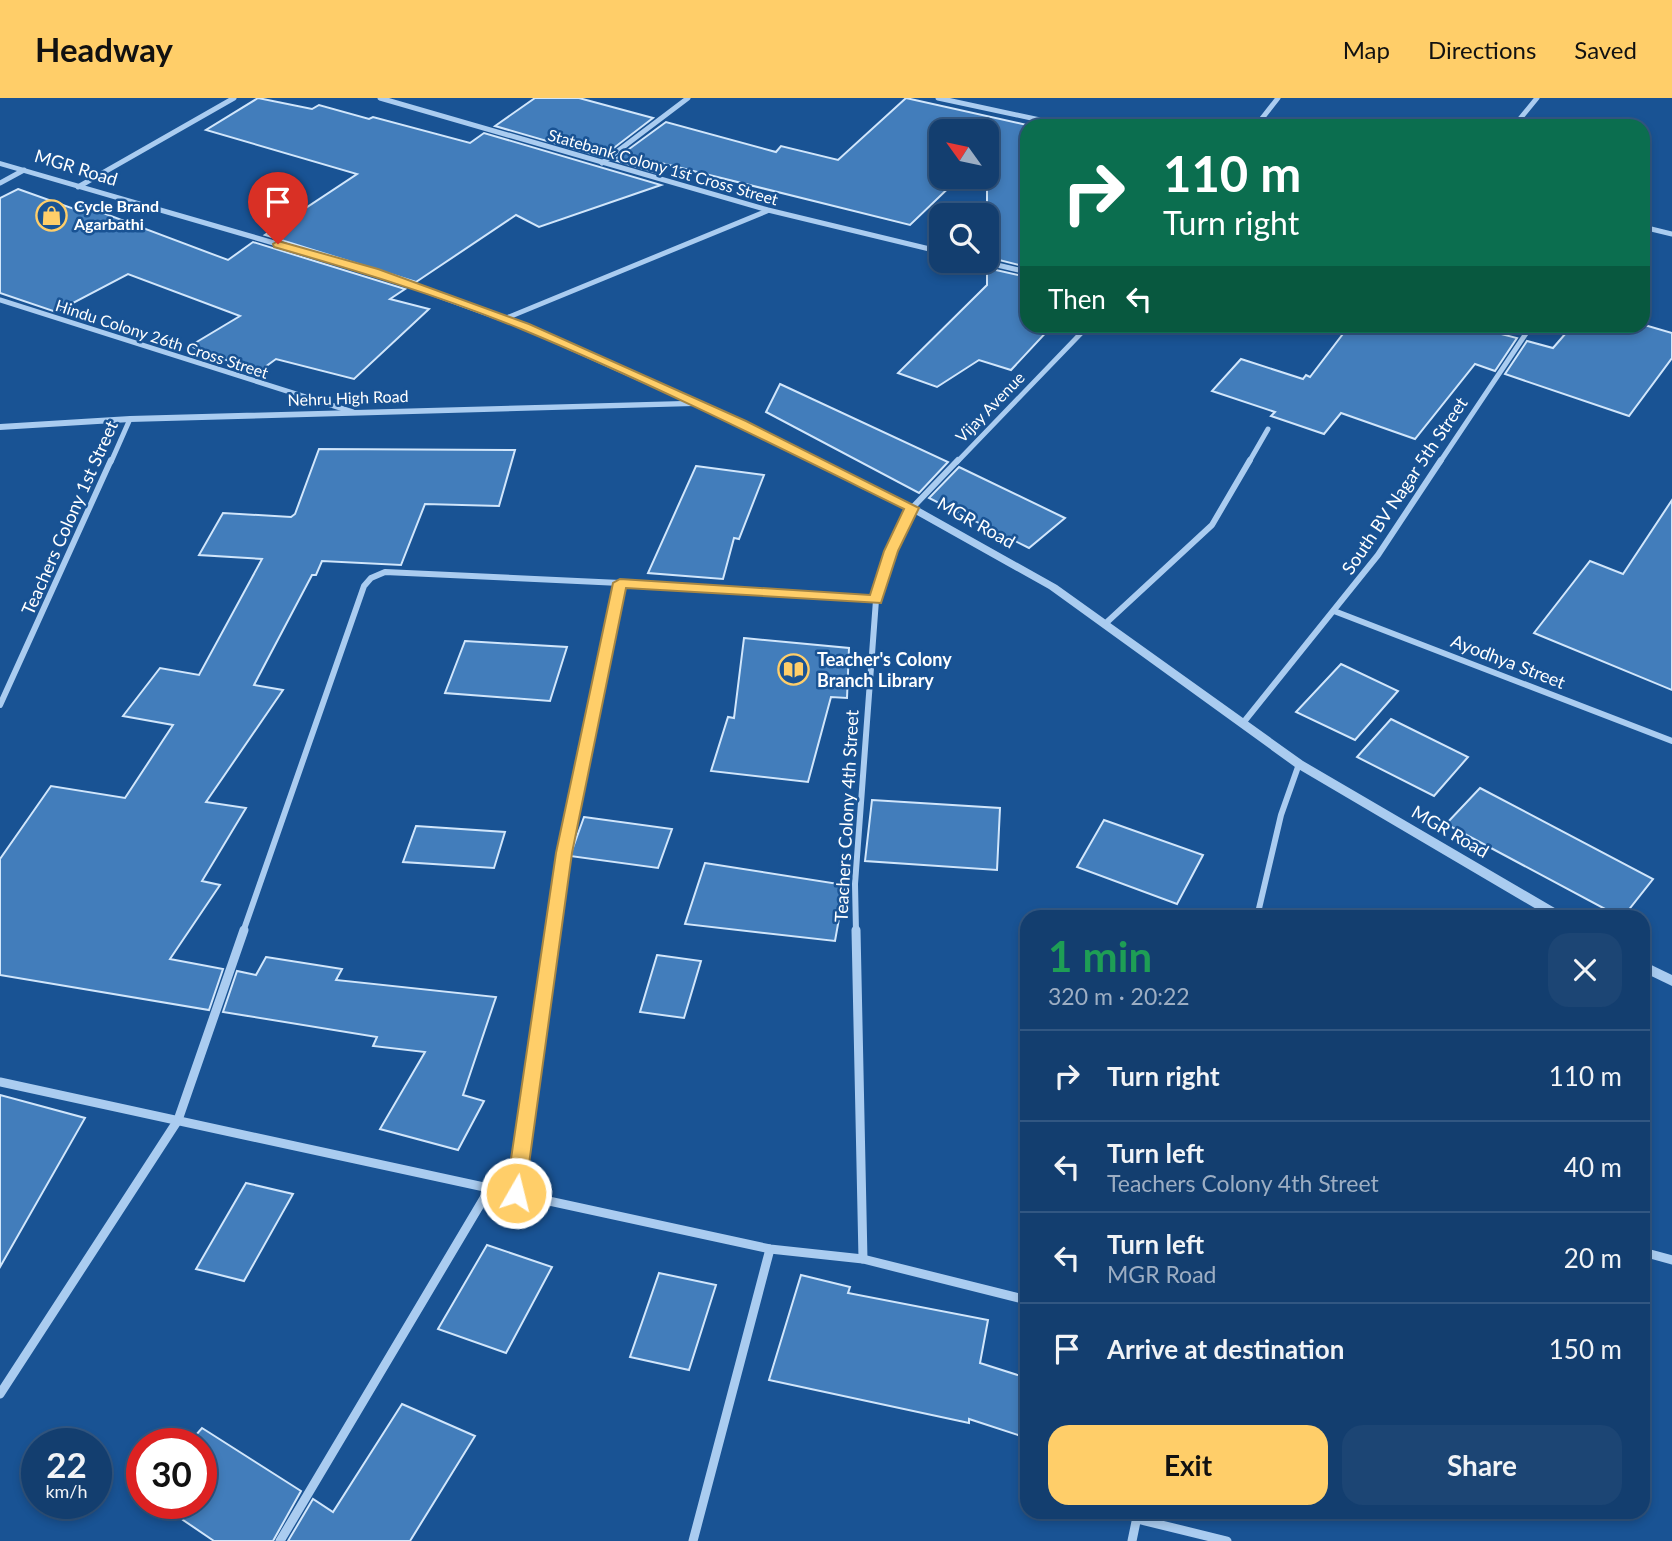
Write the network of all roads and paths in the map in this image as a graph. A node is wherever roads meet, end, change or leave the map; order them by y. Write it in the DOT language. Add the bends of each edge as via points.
graph roads {
  1 [pos="234,98"];
  2 [pos="380,98"];
  3 [pos="688,98"];
  4 [pos="938,98"];
  5 [pos="1278,98"];
  6 [pos="1537,98"];
  7 [pos="1036,119"];
  8 [pos="1262,119"];
  9 [pos="1520,119"];
  10 [pos="0,163"];
  11 [pos="602,163"];
  12 [pos="24,170"];
  13 [pos="0,183"];
  14 [pos="78,187"];
  15 [pos="768,210"];
  16 [pos="1650,229"];
  17 [pos="1672,234"];
  18 [pos="929,248"];
  19 [pos="999,265"];
  20 [pos="1020,270"];
  21 [pos="0,300"];
  22 [pos="504,319"];
  23 [pos="1081,333"];
  24 [pos="1526,333"];
  25 [pos="697,404"];
  26 [pos="356,413"];
  27 [pos="130,419"];
  28 [pos="0,427"];
  29 [pos="1268,429"];
  30 [pos="912,508"];
  31 [pos="620,583"];
  32 [pos="876,600"];
  33 [pos="1334,611"];
  34 [pos="1106,623"];
  35 [pos="0,705"];
  36 [pos="1243,723"];
  37 [pos="1672,741"];
  38 [pos="1299,764"];
  39 [pos="1259,910"];
  40 [pos="1548,910"];
  41 [pos="1650,970"];
  42 [pos="1672,981"];
  43 [pos="0,1082"];
  44 [pos="178,1120"];
  45 [pos="490,1188"];
  46 [pos="516,1193"];
  47 [pos="769,1249"];
  48 [pos="1650,1254"];
  49 [pos="863,1259"];
  50 [pos="1672,1260"];
  51 [pos="1020,1298"];
  52 [pos="0,1394"];
  53 [pos="1136,1519"];
  54 [pos="1148,1519"];
  55 [pos="279,1541"];
  56 [pos="694,1541"];
  57 [pos="1132,1541"];
  58 [pos="1227,1541"];
  1 -- 14 [label="street"];
  2 -- 11 [label="street, Statebank Colony 1st Cross Street"];
  3 -- 11 [label="street"];
  4 -- 7 [label="street"];
  5 -- 8 [label="street"];
  6 -- 9 [label="street"];
  10 -- 12 [label="street, MGR Road"];
  11 -- 15 [label="street, Statebank Colony 1st Cross Street"];
  12 -- 13 [label="street"];
  12 -- 14 [label="street, MGR Road"];
  14 -- 22 [label="street, MGR Road" via="374,272"];
  15 -- 18 [label="street, Statebank Colony 1st Cross Street"];
  15 -- 22 [label="street"];
  16 -- 17 [label="street"];
  19 -- 20 [label="street"];
  21 -- 26 [label="street, Hindu Colony 26th Cross Street"];
  22 -- 25 [label="street, MGR Road"];
  23 -- 30 [label="street, Vijay Avenue"];
  24 -- 33 [label="street, South BV Nagar 5th Street" via="1378,555"];
  25 -- 26 [label="street, Nehru High Road"];
  25 -- 30 [label="street, MGR Road"];
  26 -- 27 [label="street, Nehru High Road"];
  27 -- 28 [label="street, Nehru High Road"];
  27 -- 35 [label="street, Teachers Colony 1st Street"];
  29 -- 34 [label="street" via="1212,525"];
  30 -- 32 [label="street, Teachers Colony 4th Street" via="891,551"];
  30 -- 34 [label="street, MGR Road" via="1032,574"];
  31 -- 32 [label="street"];
  31 -- 44 [label="street" via="385,572 363,586"];
  31 -- 46 [label="street" via="564,853"];
  32 -- 49 [label="street, Teachers Colony 4th Street" via="855,884"];
  33 -- 36 [label="street, South BV Nagar 5th Street"];
  33 -- 37 [label="street, Ayodhya Street"];
  34 -- 36 [label="street, MGR Road"];
  36 -- 38 [label="street, MGR Road"];
  38 -- 39 [label="street" via="1281,815"];
  38 -- 40 [label="street, MGR Road"];
  41 -- 42 [label="street"];
  43 -- 44 [label="street"];
  44 -- 45 [label="street"];
  44 -- 52 [label="street"];
  45 -- 46 [label="street"];
  45 -- 55 [label="street"];
  46 -- 47 [label="street"];
  47 -- 49 [label="street"];
  47 -- 56 [label="street"];
  48 -- 50 [label="street"];
  49 -- 51 [label="street"];
  53 -- 57 [label="street"];
  54 -- 58 [label="street"];
}
